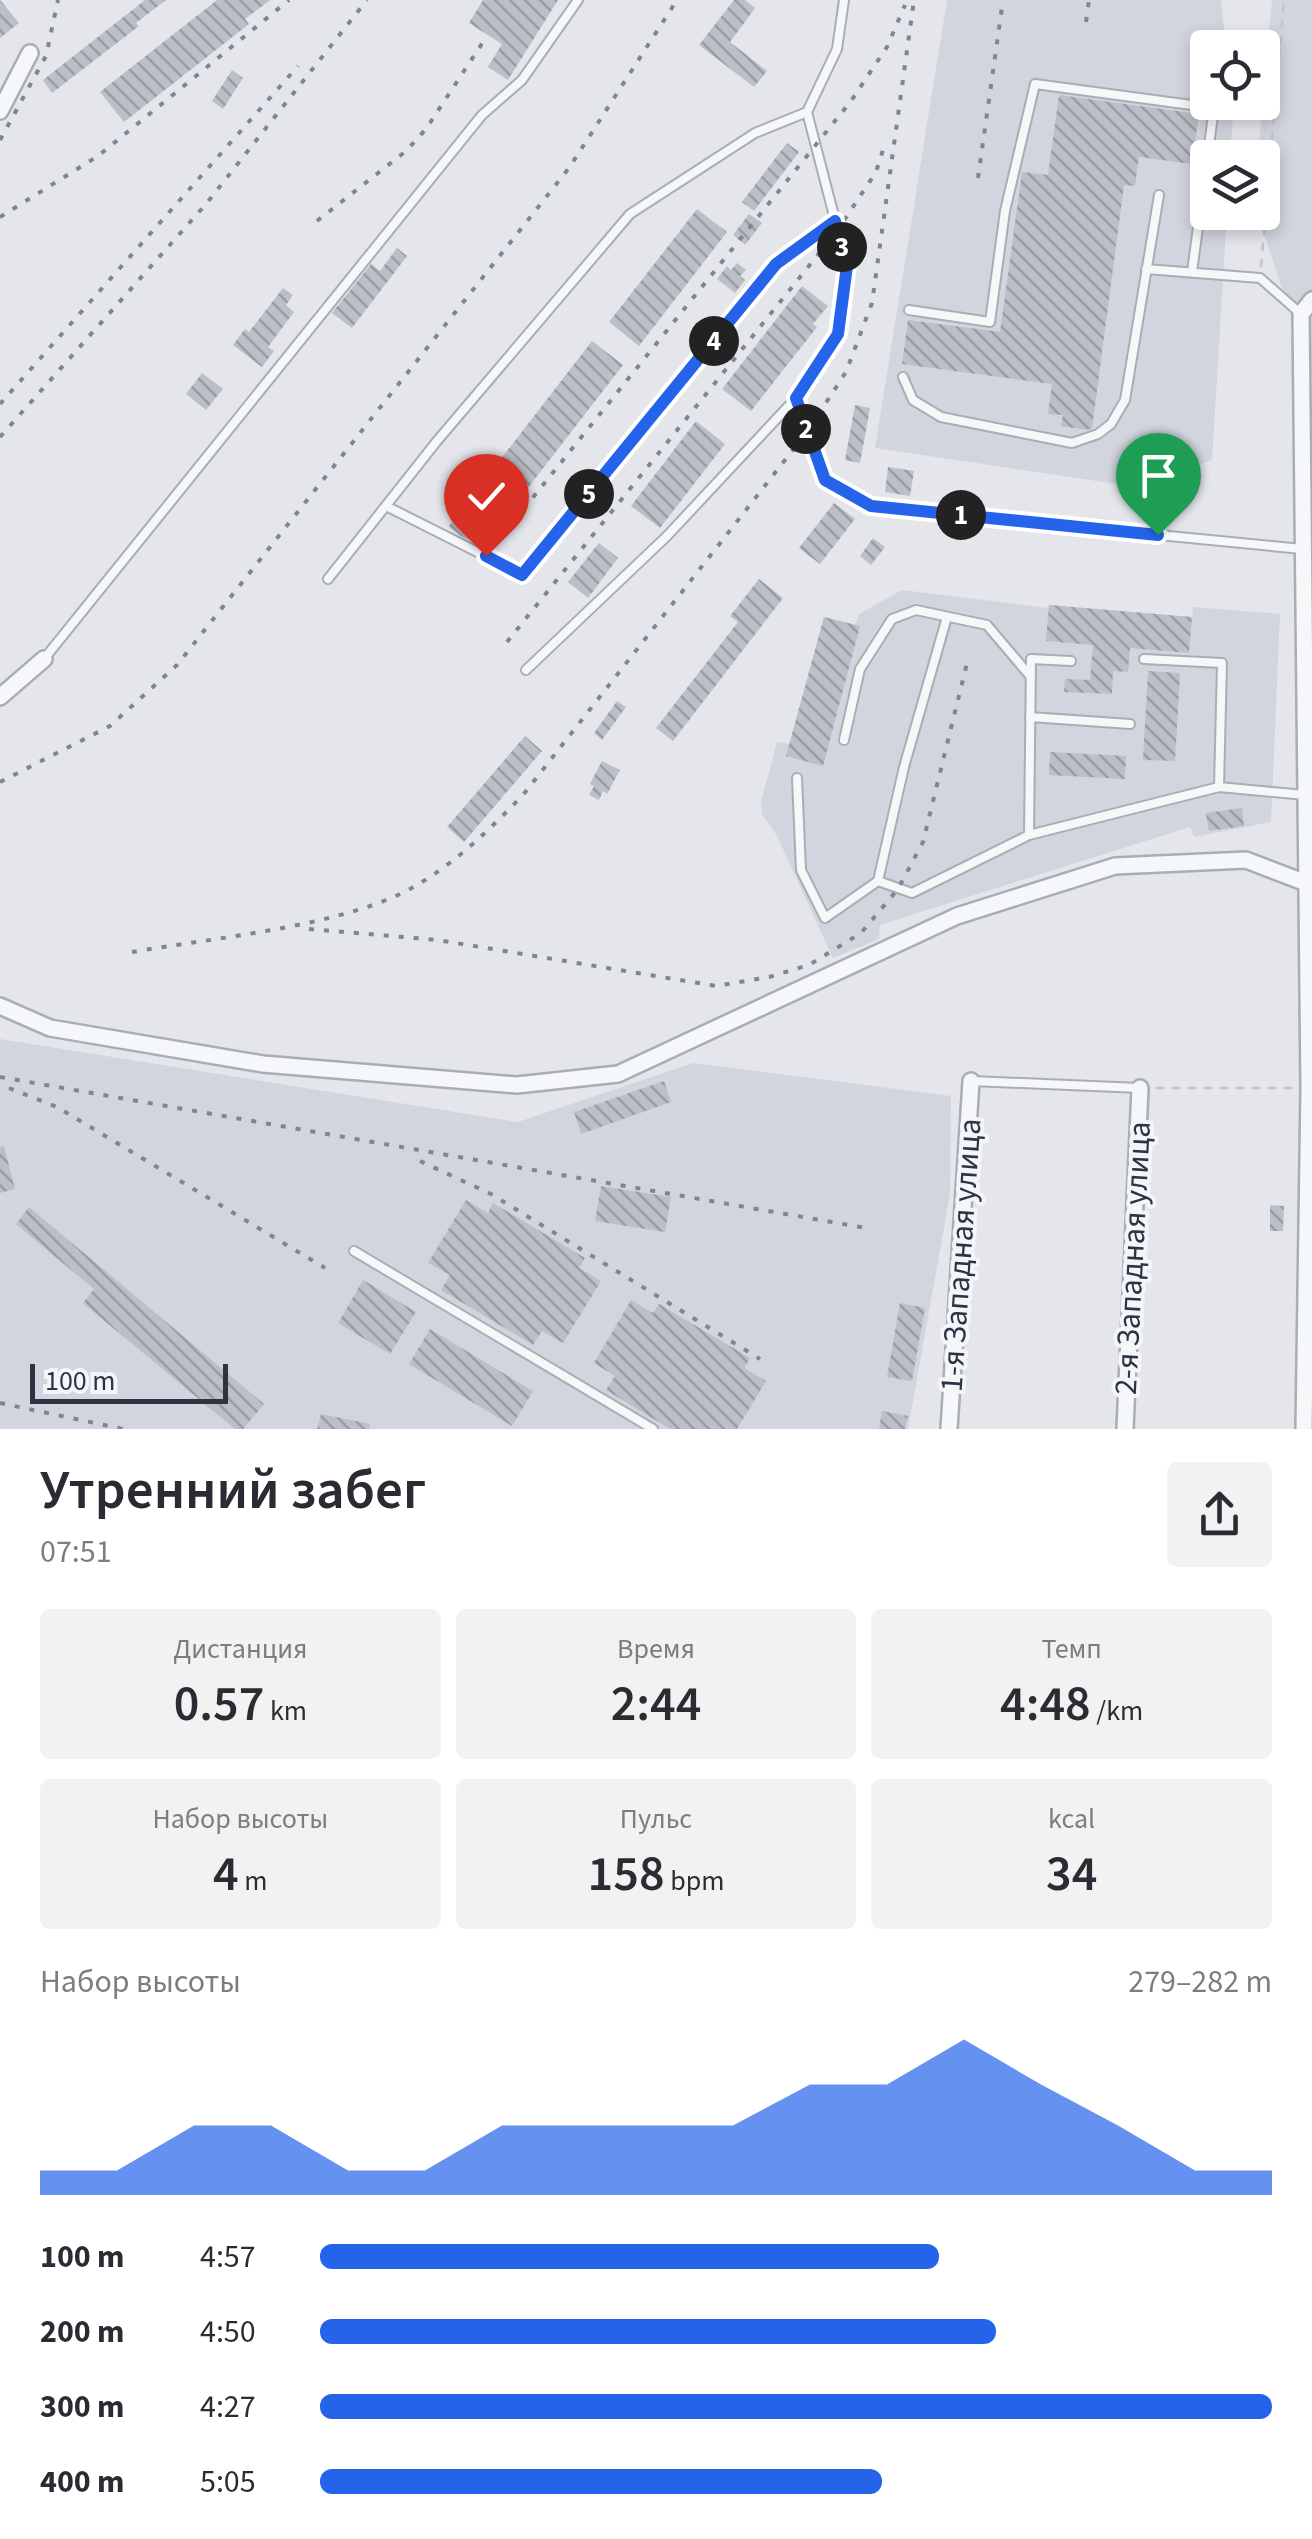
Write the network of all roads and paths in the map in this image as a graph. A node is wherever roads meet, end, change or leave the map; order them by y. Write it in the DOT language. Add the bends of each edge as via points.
graph roads {
  1 [pos="578,0"];
  2 [pos="844,0"];
  3 [pos="1284,0"];
  4 [pos="30,53"];
  5 [pos="0,112"];
  6 [pos="807,112"];
  7 [pos="1159,196"];
  8 [pos="835,221"];
  9 [pos="1146,268"];
  10 [pos="1192,272"];
  11 [pos="1260,278"];
  12 [pos="1312,300"];
  13 [pos="909,310"];
  14 [pos="1302,314"];
  15 [pos="902,378"];
  16 [pos="796,398"];
  17 [pos="386,506"];
  18 [pos="1302,549"];
  19 [pos="328,579"];
  20 [pos="947,617"];
  21 [pos="44,659"];
  22 [pos="1144,659"];
  23 [pos="1071,661"];
  24 [pos="526,670"];
  25 [pos="1030,677"];
  26 [pos="0,697"];
  27 [pos="1030,717"];
  28 [pos="1130,724"];
  29 [pos="844,740"];
  30 [pos="797,778"];
  31 [pos="1219,787"];
  32 [pos="1306,795"];
  33 [pos="1029,834"];
  34 [pos="878,882"];
  35 [pos="1306,883"];
  36 [pos="0,1006"];
  37 [pos="971,1082"];
  38 [pos="1140,1088"];
  39 [pos="1310,1088"];
  40 [pos="354,1251"];
  41 [pos="652,1429"];
  42 [pos="950,1429"];
  43 [pos="1124,1429"];
  44 [pos="1304,1429"];
  1 -- 21 [label="lane" via="522,80 482,116"];
  2 -- 6 [label="lane" via="837,49"];
  3 -- 11 [label="path"];
  4 -- 5 [label="street"];
  6 -- 8 [label="lane"];
  6 -- 17 [label="lane" via="756,133 630,214"];
  7 -- 9 [label="lane"];
  8 -- 16 [label="lane" via="847,266 838,334"];
  8 -- 17 [label="lane" via="776,264 522,575"];
  9 -- 10 [label="lane"];
  9 -- 15 [label="lane" via="1124,400 1098,434 1072,442 942,417 914,400"];
  10 -- 11 [label="lane"];
  10 -- 13 [label="lane" via="1214,108 1035,84 1004,211 990,322"];
  11 -- 14 [label="lane"];
  12 -- 14 [label="street"];
  14 -- 18 [label="street"];
  16 -- 18 [label="lane" via="825,480 871,506"];
  16 -- 24 [label="lane" via="668,536"];
  17 -- 19 [label="lane"];
  18 -- 32 [label="street"];
  20 -- 25 [label="lane" via="987,626"];
  20 -- 29 [label="lane" via="916,610 892,618 860,669"];
  20 -- 34 [label="lane"];
  21 -- 26 [label="street"];
  22 -- 31 [label="lane" via="1222,663"];
  23 -- 25 [label="lane" via="1031,659"];
  25 -- 27 [label="lane"];
  27 -- 28 [label="lane"];
  27 -- 33 [label="lane"];
  30 -- 34 [label="lane" via="801,870 826,918"];
  31 -- 32 [label="lane"];
  31 -- 33 [label="lane"];
  32 -- 35 [label="street"];
  33 -- 34 [label="lane" via="912,893"];
  35 -- 36 [label="street" via="1246,860 1116,866 957,916 618,1074 517,1086 262,1064 50,1028"];
  35 -- 39 [label="street"];
  37 -- 38 [label="lane"];
  37 -- 42 [label="street, 1-я Западная улица"];
  38 -- 39 [label="path"];
  38 -- 43 [label="street, 2-я Западная улица"];
  39 -- 44 [label="street"];
  40 -- 41 [label="lane"];
}
